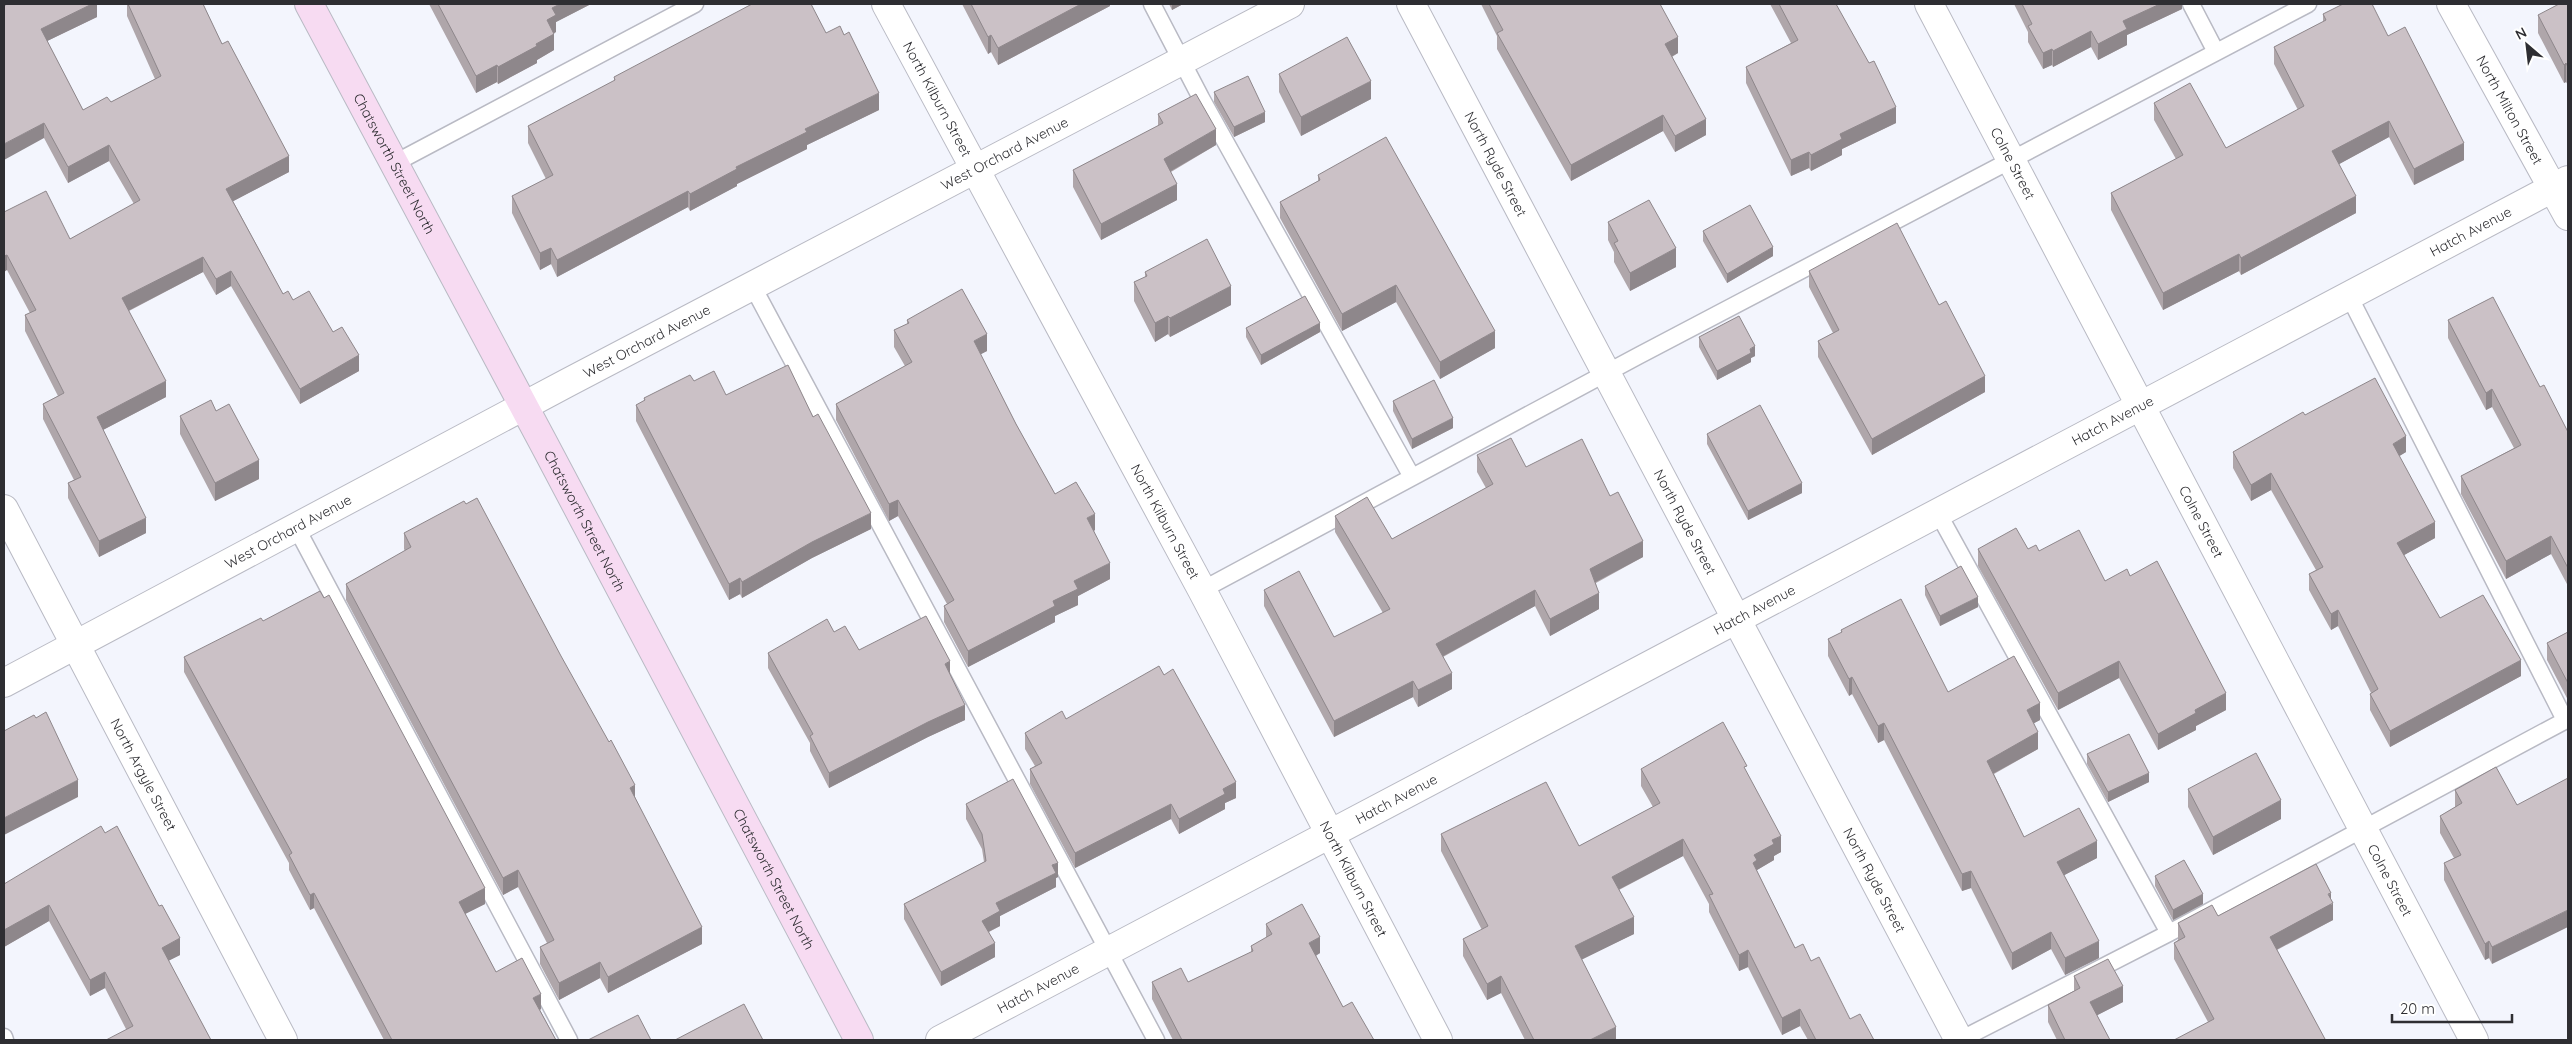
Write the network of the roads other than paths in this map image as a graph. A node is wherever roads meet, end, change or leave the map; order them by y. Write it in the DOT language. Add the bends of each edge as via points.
graph roads {
  1 [pos="309,4"];
  2 [pos="695,4"];
  3 [pos="886,4"];
  4 [pos="1152,4"];
  5 [pos="1290,4"];
  6 [pos="1411,4"];
  7 [pos="1929,4"];
  8 [pos="2191,4"];
  9 [pos="2308,4"];
  10 [pos="2452,4"];
  11 [pos="2216,52"];
  12 [pos="1181,62"];
  13 [pos="2011,160"];
  14 [pos="395,163"];
  15 [pos="974,170"];
  16 [pos="2561,184"];
  17 [pos="2568,216"];
  18 [pos="752,285"];
  19 [pos="2349,296"];
  20 [pos="1606,373"];
  21 [pos="2142,405"];
  22 [pos="524,406"];
  23 [pos="1412,477"];
  24 [pos="4,509"];
  25 [pos="1938,513"];
  26 [pos="296,527"];
  27 [pos="1202,590"];
  28 [pos="1736,620"];
  29 [pos="76,645"];
  30 [pos="4,683"];
  31 [pos="2566,719"];
  32 [pos="2362,828"];
  33 [pos="1329,835"];
  34 [pos="2169,933"];
  35 [pos="1110,951"];
  36 [pos="283,1040"];
  37 [pos="569,1040"];
  38 [pos="859,1040"];
  39 [pos="940,1040"];
  40 [pos="1156,1040"];
  41 [pos="1438,1040"];
  42 [pos="1960,1040"];
  43 [pos="2474,1040"];
  1 -- 14 [label="street, Chatsworth Street North"];
  2 -- 14 [label="lane"];
  3 -- 15 [label="street, North Kilburn Street"];
  4 -- 12 [label="lane"];
  5 -- 12 [label="street, West Orchard Avenue"];
  6 -- 20 [label="street, North Ryde Street"];
  7 -- 13 [label="street, Colne Street"];
  8 -- 11 [label="lane"];
  9 -- 11 [label="lane"];
  10 -- 16 [label="street, North Milton Street"];
  11 -- 13 [label="lane"];
  12 -- 15 [label="street, West Orchard Avenue"];
  12 -- 23 [label="lane"];
  13 -- 20 [label="lane"];
  13 -- 21 [label="street, Colne Street"];
  14 -- 22 [label="street, Chatsworth Street North"];
  15 -- 18 [label="street, West Orchard Avenue"];
  15 -- 27 [label="street, North Kilburn Street"];
  16 -- 17 [label="street, North Milton Street"];
  16 -- 19 [label="street, Hatch Avenue"];
  18 -- 22 [label="street, West Orchard Avenue"];
  18 -- 35 [label="lane"];
  19 -- 21 [label="street, Hatch Avenue"];
  19 -- 31 [label="lane"];
  20 -- 23 [label="lane"];
  20 -- 28 [label="street, North Ryde Street"];
  21 -- 25 [label="street, Hatch Avenue"];
  21 -- 32 [label="street, Colne Street"];
  22 -- 26 [label="street, West Orchard Avenue"];
  22 -- 38 [label="street, Chatsworth Street North"];
  23 -- 27 [label="lane"];
  24 -- 29 [label="street, North Argyle Street"];
  25 -- 28 [label="street, Hatch Avenue"];
  25 -- 34 [label="lane"];
  26 -- 29 [label="street, West Orchard Avenue"];
  26 -- 37 [label="lane"];
  27 -- 33 [label="street, North Kilburn Street"];
  28 -- 33 [label="street, Hatch Avenue"];
  28 -- 42 [label="street, North Ryde Street"];
  29 -- 30 [label="street, West Orchard Avenue"];
  29 -- 36 [label="street, North Argyle Street"];
  31 -- 32 [label="lane"];
  32 -- 34 [label="lane"];
  32 -- 43 [label="street, Colne Street"];
  33 -- 35 [label="street, Hatch Avenue"];
  33 -- 41 [label="street, North Kilburn Street"];
  34 -- 42 [label="lane"];
  35 -- 39 [label="street, Hatch Avenue"];
  35 -- 40 [label="lane"];
}
